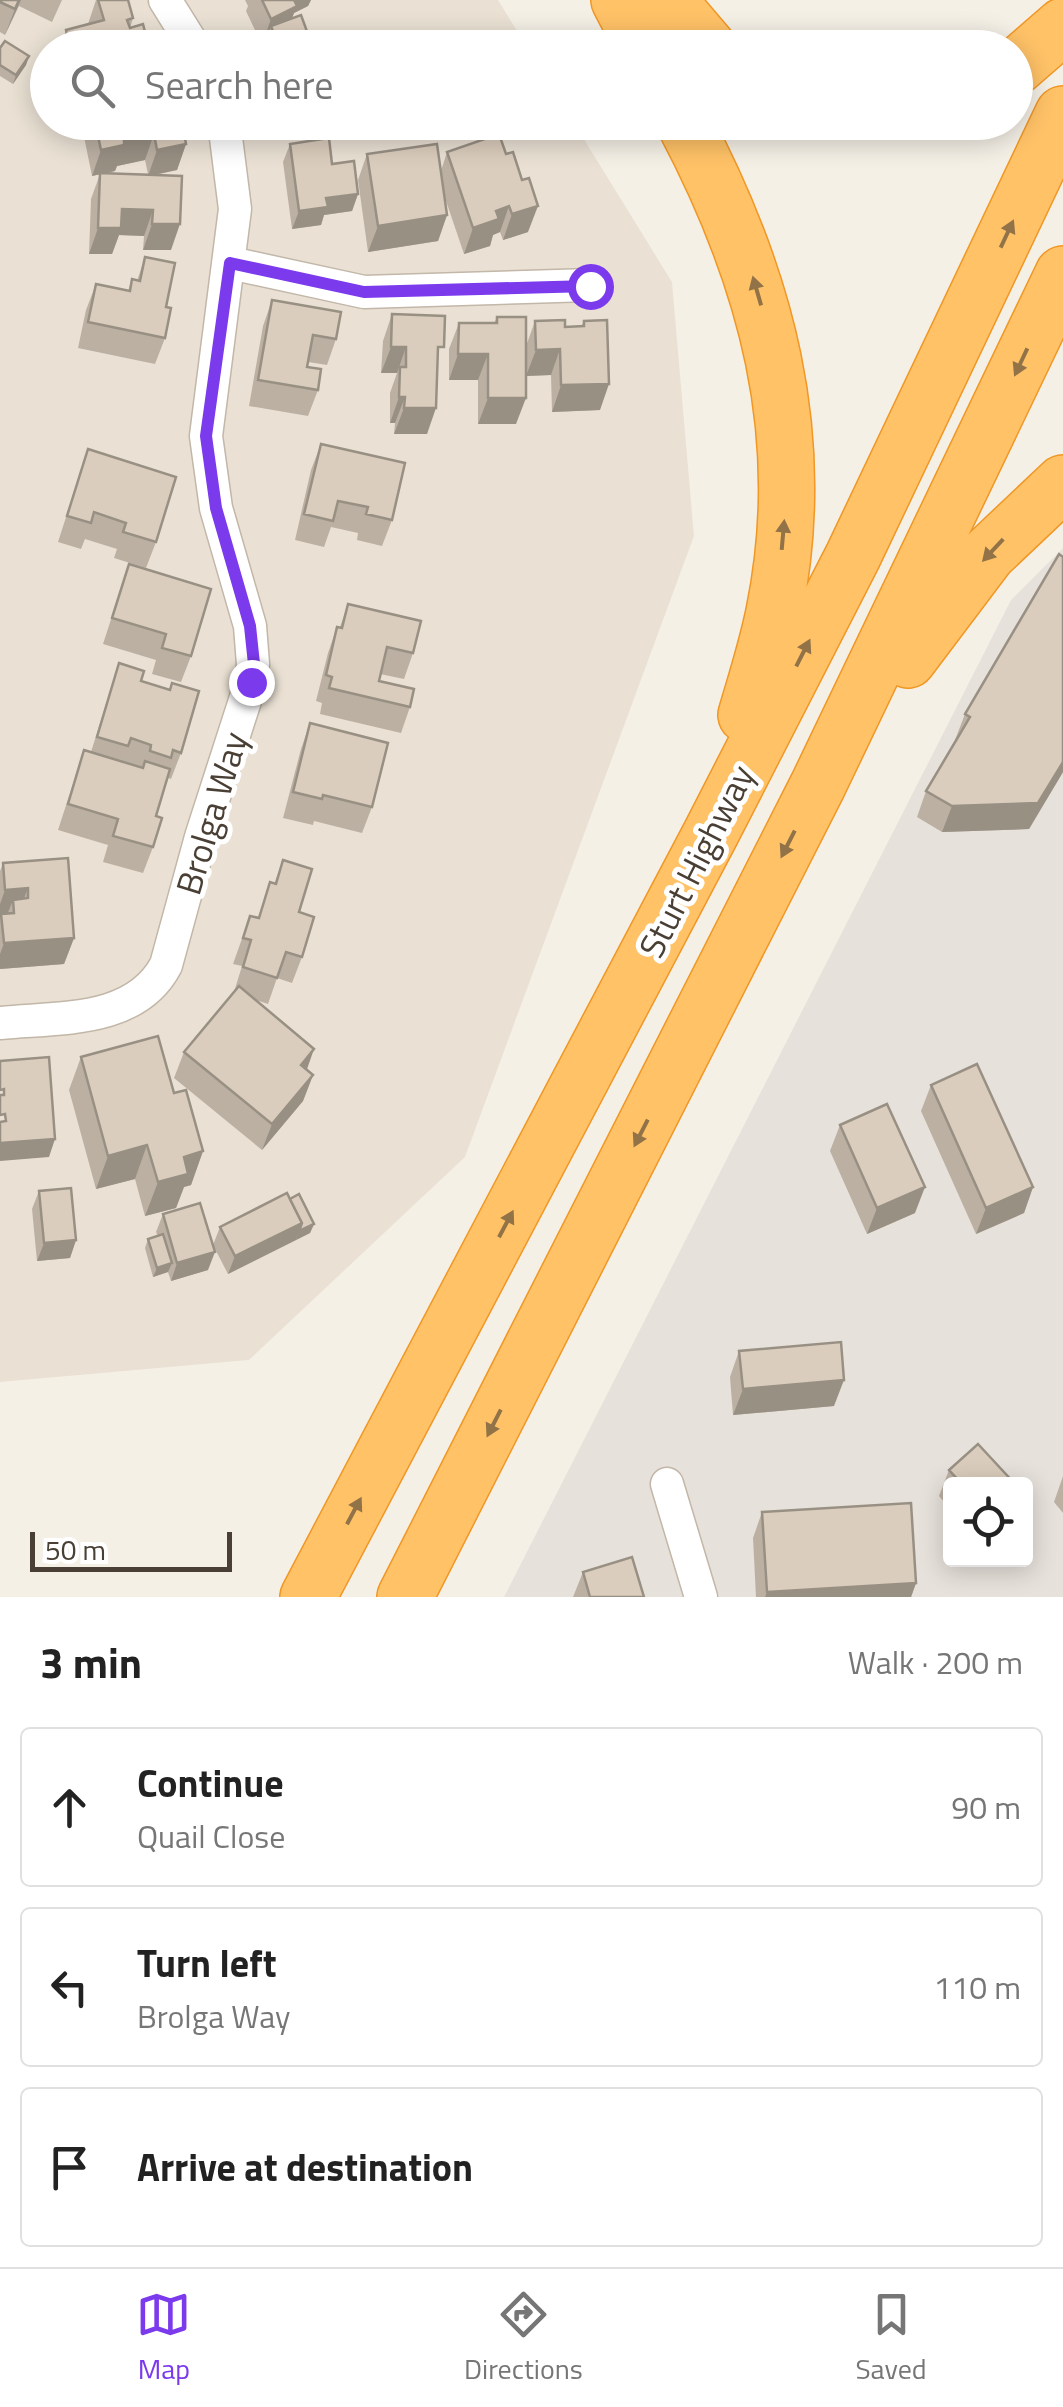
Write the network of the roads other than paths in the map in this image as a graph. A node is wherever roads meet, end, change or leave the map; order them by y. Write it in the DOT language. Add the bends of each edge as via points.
graph roads {
  1 [pos="165,0"];
  2 [pos="619,0"];
  3 [pos="668,0"];
  4 [pos="1063,26"];
  5 [pos="184,30"];
  6 [pos="635,30"];
  7 [pos="693,30"];
  8 [pos="1033,53"];
  9 [pos="1063,114"];
  10 [pos="226,140"];
  11 [pos="693,140"];
  12 [pos="230,263"];
  13 [pos="1063,274"];
  14 [pos="590,286"];
  15 [pos="1063,482"];
  16 [pos="818,785"];
  17 [pos="711,833"];
  18 [pos="0,1023"];
  19 [pos="667,1484"];
  20 [pos="308,1597"];
  21 [pos="405,1597"];
  22 [pos="700,1597"];
  1 -- 5 [label="street"];
  2 -- 6 [label="highway"];
  3 -- 7 [label="highway"];
  4 -- 8 [label="highway"];
  17 -- 9 [label="highway, Sturt Highway, one-way" via="853,556"];
  10 -- 12 [label="street, Brolga Way" via="235,209"];
  17 -- 11 [label="highway, one-way" via="774,612 785,444 756,286"];
  12 -- 14 [label="street" via="364,292"];
  12 -- 18 [label="street, Brolga Way" via="206,436 216,508 250,626 254,664 166,965 160,978 122,1008"];
  13 -- 16 [label="highway, one-way"];
  15 -- 16 [label="highway, one-way" via="961,586"];
  16 -- 21 [label="highway, one-way"];
  20 -- 17 [label="highway, Sturt Highway, one-way"];
  19 -- 22 [label="street"];
}
